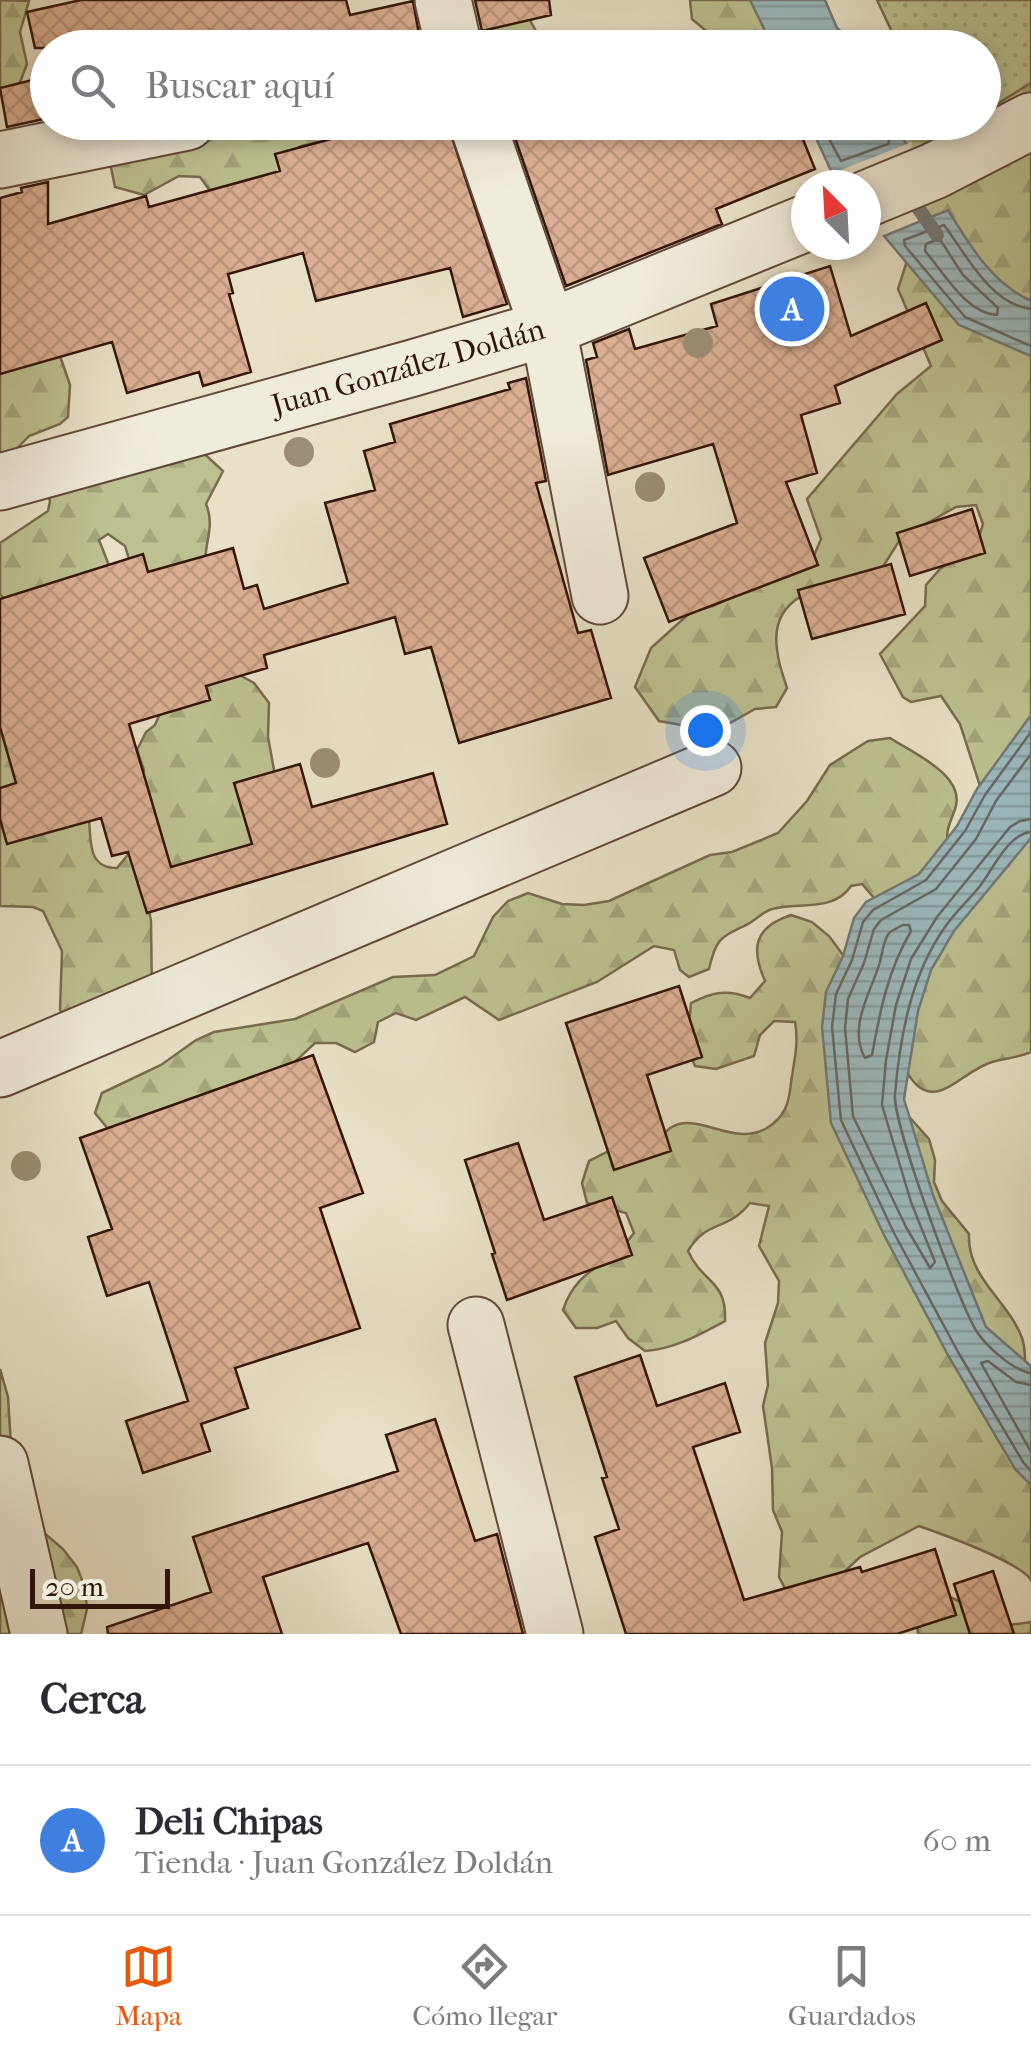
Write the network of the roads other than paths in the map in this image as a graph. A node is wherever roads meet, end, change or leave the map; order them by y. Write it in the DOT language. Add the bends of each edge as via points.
graph roads {
  1 [pos="444,0"];
  2 [pos="450,30"];
  3 [pos="1031,121"];
  4 [pos="1001,136"];
  5 [pos="98,140"];
  6 [pos="483,140"];
  7 [pos="994,140"];
  8 [pos="0,160"];
  9 [pos="881,193"];
  10 [pos="791,229"];
  11 [pos="548,328"];
  12 [pos="0,482"];
  13 [pos="600,596"];
  14 [pos="712,768"];
  15 [pos="0,1069"];
  16 [pos="476,1324"];
  17 [pos="0,1464"];
  18 [pos="39,1634"];
  19 [pos="555,1634"];
  1 -- 2 [label="street"];
  3 -- 4 [label="street"];
  5 -- 8 [label="street"];
  6 -- 11 [label="street"];
  7 -- 9 [label="street"];
  10 -- 11 [label="street, Juan González Doldán"];
  11 -- 12 [label="street, Juan González Doldán"];
  11 -- 13 [label="street"];
  14 -- 15 [label="street"];
  16 -- 19 [label="street"];
  17 -- 18 [label="street"];
}
